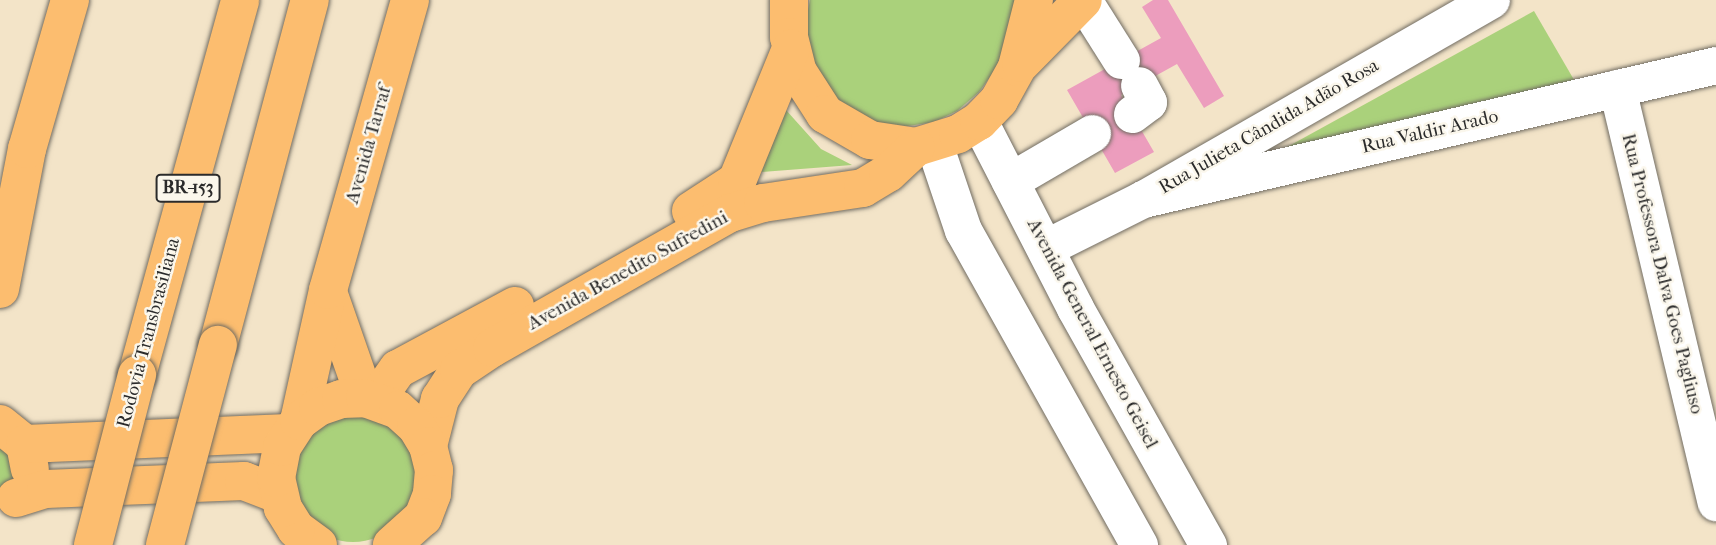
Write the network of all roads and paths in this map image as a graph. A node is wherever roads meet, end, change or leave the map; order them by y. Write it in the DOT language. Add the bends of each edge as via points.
graph roads {
  1 [pos="70,0"];
  2 [pos="240,0"];
  3 [pos="310,0"];
  4 [pos="410,0"];
  5 [pos="789,0"];
  6 [pos="1034,0"];
  7 [pos="1083,0"];
  8 [pos="1491,0"];
  9 [pos="792,49"];
  10 [pos="1716,65"];
  11 [pos="1017,67"];
  12 [pos="1130,86"];
  13 [pos="1617,88"];
  14 [pos="979,121"];
  15 [pos="1092,133"];
  16 [pos="925,145"];
  17 [pos="1010,181"];
  18 [pos="1143,199"];
  19 [pos="1045,248"];
  20 [pos="0,289"];
  21 [pos="328,290"];
  22 [pos="371,399"];
  23 [pos="7,426"];
  24 [pos="294,427"];
  25 [pos="428,446"];
  26 [pos="281,501"];
  27 [pos="8,502"];
  28 [pos="1716,502"];
  29 [pos="93,545"];
  30 [pos="165,545"];
  31 [pos="272,545"];
  32 [pos="318,545"];
  33 [pos="392,545"];
  34 [pos="1139,545"];
  35 [pos="1208,545"];
  1 -- 20 [label="main road" via="27,149"];
  2 -- 29 [label="main road, Rodovia Transbrasiliana / BR-153, bridge"];
  3 -- 30 [label="main road, bridge"];
  4 -- 21 [label="main road, Avenida Tarraf"];
  5 -- 9 [label="main road"];
  6 -- 11 [label="main road"];
  7 -- 11 [label="main road"];
  7 -- 12 [label="street"];
  8 -- 18 [label="street, Rua Julieta Cândida Adão Rosa"];
  9 -- 16 [label="main road" via="798,72 825,114 870,140"];
  9 -- 22 [label="main road, Avenida Benedito Sufredini" via="749,158 727,189 398,369"];
  10 -- 13 [label="street, Rua Valdir Arado"];
  11 -- 14 [label="main road" via="999,100"];
  13 -- 18 [label="street, Rua Valdir Arado"];
  13 -- 28 [label="street, Rua Professora Dalva Goes Pagliuso"];
  14 -- 16 [label="main road, Avenida Benedito Sufredini"];
  14 -- 17 [label="street, Avenida General Ernesto Geisel"];
  15 -- 17 [label="street"];
  16 -- 25 [label="main road, Avenida Benedito Sufredini" via="863,188 762,203 730,213 492,348 459,370 440,399"];
  16 -- 34 [label="street" via="963,230"];
  17 -- 19 [label="street, Avenida General Ernesto Geisel"];
  18 -- 19 [label="street, Rua Julieta Cândida Adão Rosa"];
  19 -- 35 [label="street, Avenida General Ernesto Geisel"];
  21 -- 22 [label="main road, Avenida Tarraf" via="338,331"];
  21 -- 24 [label="main road, Avenida Tarraf"];
  22 -- 24 [label="main road" via="341,398 318,407"];
  22 -- 25 [label="main road" via="407,418"];
  23 -- 24 [label="main road"];
  23 -- 27 [label="main road" via="30,473"];
  24 -- 26 [label="main road, Avenida Tarraf" via="277,462"];
  25 -- 33 [label="main road" via="434,470 432,494 423,517"];
  26 -- 27 [label="main road" via="244,481 46,489"];
  26 -- 31 [label="main road"];
  26 -- 32 [label="main road" via="296,529"];
}
